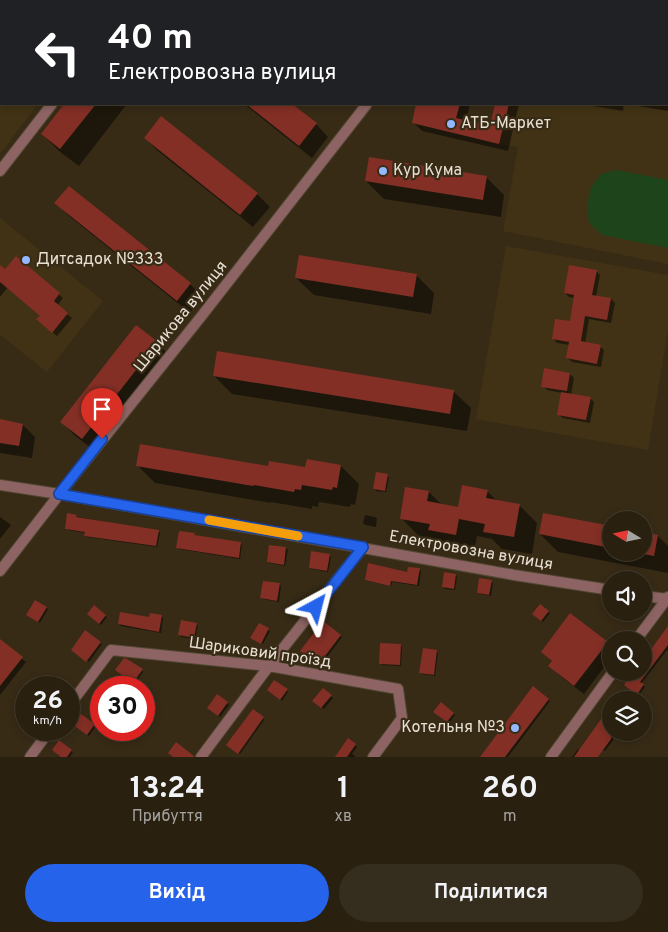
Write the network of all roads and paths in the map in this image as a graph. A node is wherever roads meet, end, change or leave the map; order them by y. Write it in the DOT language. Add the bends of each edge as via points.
graph roads {
  1 [pos="51,105"];
  2 [pos="366,105"];
  3 [pos="0,171"];
  4 [pos="0,485"];
  5 [pos="59,494"];
  6 [pos="363,547"];
  7 [pos="0,571"];
  8 [pos="602,589"];
  9 [pos="652,597"];
  10 [pos="667,598"];
  11 [pos="643,631"];
  12 [pos="269,666"];
  13 [pos="606,681"];
  14 [pos="80,691"];
  15 [pos="42,741"];
  16 [pos="30,757"];
  17 [pos="201,757"];
  18 [pos="373,757"];
  19 [pos="551,757"];
  1 -- 3 [label="street"];
  2 -- 5 [label="street, Шарикова вулиця"];
  4 -- 5 [label="street, Електровозна вулиця"];
  5 -- 6 [label="street, Електровозна вулиця"];
  5 -- 7 [label="street, Шарикова вулиця"];
  6 -- 8 [label="street, Електровозна вулиця"];
  6 -- 12 [label="street"];
  9 -- 10 [label="street"];
  10 -- 11 [label="street"];
  12 -- 14 [label="street, Шариковий проїзд" via="111,650"];
  12 -- 17 [label="street"];
  12 -- 18 [label="street, Шариковий проїзд" via="398,690 402,718"];
  13 -- 19 [label="street"];
  15 -- 16 [label="street"];
}
